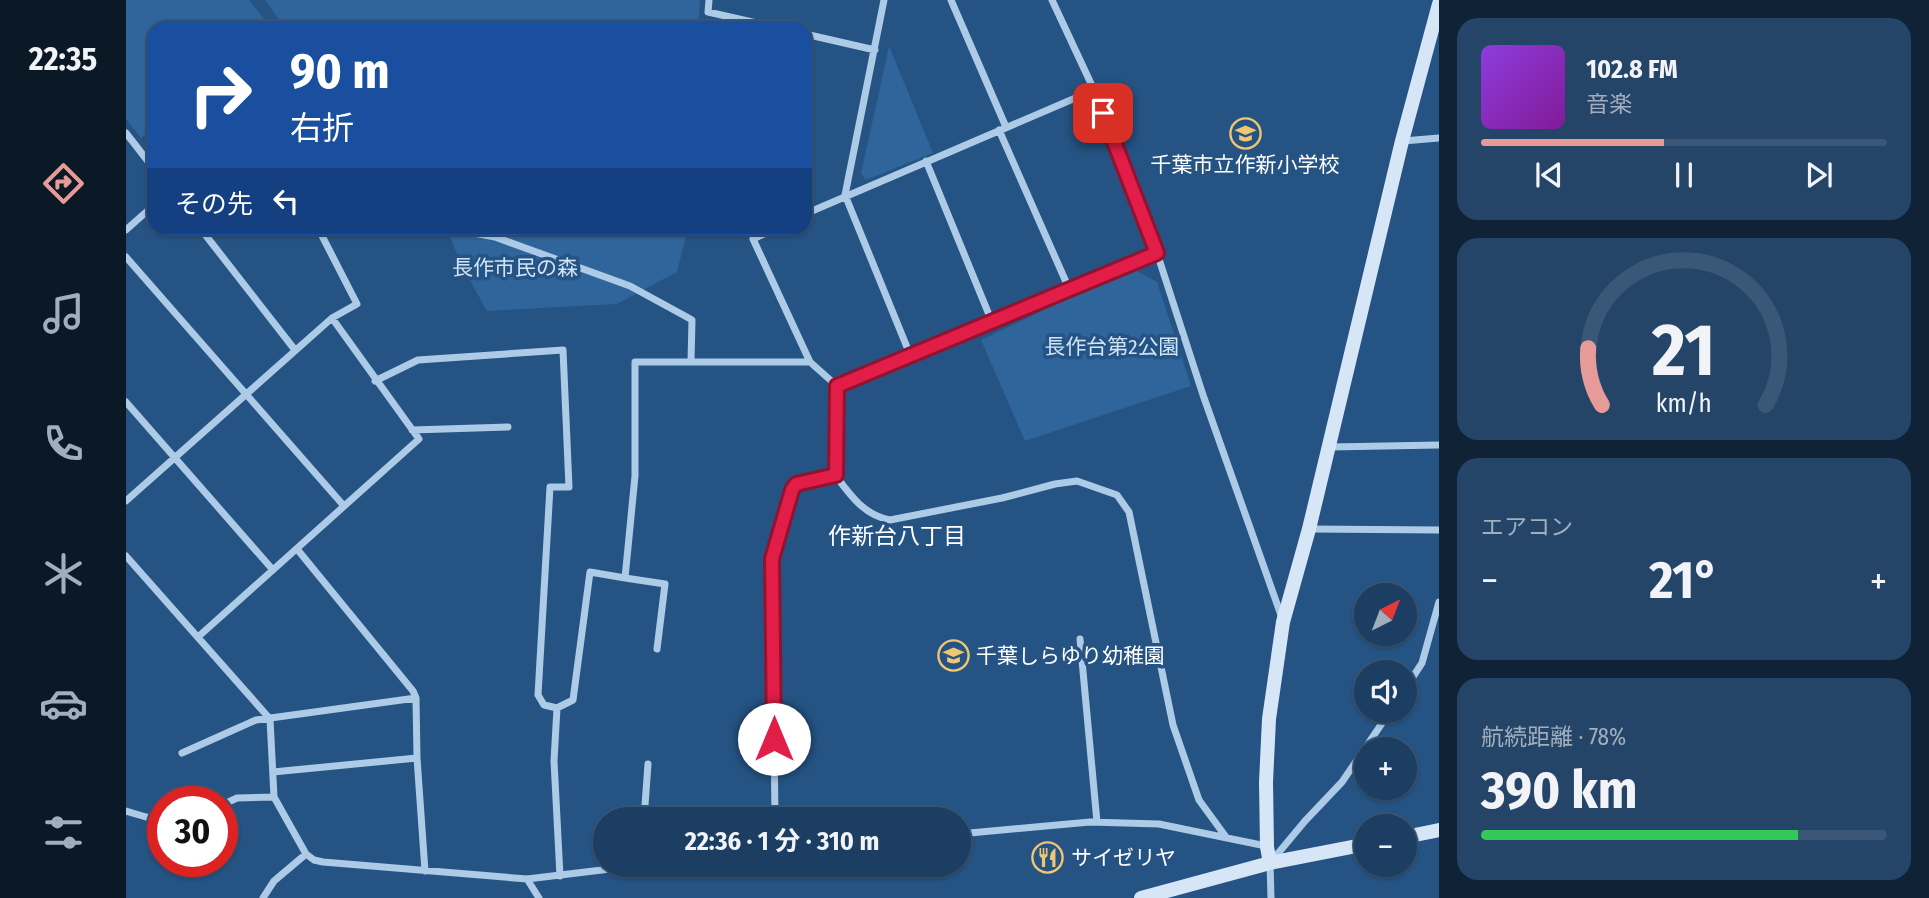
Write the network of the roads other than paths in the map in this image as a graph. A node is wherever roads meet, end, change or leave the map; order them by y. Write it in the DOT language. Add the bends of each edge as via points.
graph roads {
  1 [pos="709,0"];
  2 [pos="884,0"];
  3 [pos="951,0"];
  4 [pos="1052,0"];
  5 [pos="1439,4"];
  6 [pos="748,21"];
  7 [pos="812,36"];
  8 [pos="875,50"];
  9 [pos="1094,90"];
  10 [pos="1003,128"];
  11 [pos="126,133"];
  12 [pos="1439,138"];
  13 [pos="1402,141"];
  14 [pos="147,160"];
  15 [pos="926,161"];
  16 [pos="845,195"];
  17 [pos="147,211"];
  18 [pos="812,211"];
  19 [pos="126,230"];
  20 [pos="205,235"];
  21 [pos="322,235"];
  22 [pos="484,235"];
  23 [pos="753,235"];
  24 [pos="761,235"];
  25 [pos="753,239"];
  26 [pos="1157,253"];
  27 [pos="126,257"];
  28 [pos="1070,291"];
  29 [pos="332,318"];
  30 [pos="992,322"];
  31 [pos="295,350"];
  32 [pos="911,357"];
  33 [pos="691,361"];
  34 [pos="810,362"];
  35 [pos="375,381"];
  36 [pos="837,386"];
  37 [pos="246,394"];
  38 [pos="126,402"];
  39 [pos="508,427"];
  40 [pos="412,430"];
  41 [pos="1439,445"];
  42 [pos="1329,447"];
  43 [pos="175,458"];
  44 [pos="836,475"];
  45 [pos="126,502"];
  46 [pos="344,506"];
  47 [pos="1309,529"];
  48 [pos="1439,530"];
  49 [pos="297,549"];
  50 [pos="126,556"];
  51 [pos="273,570"];
  52 [pos="625,578"];
  53 [pos="1439,602"];
  54 [pos="1283,622"];
  55 [pos="198,637"];
  56 [pos="1080,639"];
  57 [pos="657,649"];
  58 [pos="1417,671"];
  59 [pos="416,698"];
  60 [pos="557,708"];
  61 [pos="270,719"];
  62 [pos="1382,723"];
  63 [pos="182,753"];
  64 [pos="417,758"];
  65 [pos="648,764"];
  66 [pos="273,772"];
  67 [pos="274,797"];
  68 [pos="238,798"];
  69 [pos="645,807"];
  70 [pos="775,807"];
  71 [pos="126,811"];
  72 [pos="147,817"];
  73 [pos="1097,822"];
  74 [pos="1439,830"];
  75 [pos="971,833"];
  76 [pos="1417,834"];
  77 [pos="1226,837"];
  78 [pos="1267,846"];
  79 [pos="1354,847"];
  80 [pos="306,854"];
  81 [pos="1270,863"];
  82 [pos="425,871"];
  83 [pos="593,872"];
  84 [pos="560,876"];
  85 [pos="527,879"];
  86 [pos="263,898"];
  87 [pos="538,898"];
  88 [pos="1141,898"];
  89 [pos="1271,898"];
  1 -- 6 [label="street" via="708,12"];
  2 -- 8 [label="street"];
  3 -- 10 [label="street"];
  4 -- 9 [label="street"];
  5 -- 13 [label="street"];
  7 -- 8 [label="street"];
  8 -- 16 [label="street"];
  9 -- 10 [label="street"];
  9 -- 26 [label="street"];
  10 -- 15 [label="street"];
  10 -- 28 [label="street"];
  11 -- 14 [label="street"];
  12 -- 13 [label="street"];
  13 -- 42 [label="street"];
  15 -- 16 [label="street"];
  15 -- 30 [label="street"];
  16 -- 18 [label="street"];
  16 -- 32 [label="street"];
  17 -- 19 [label="street"];
  20 -- 31 [label="street"];
  21 -- 29 [label="street" via="357,304"];
  22 -- 33 [label="street" via="631,286 692,320"];
  23 -- 25 [label="street"];
  24 -- 25 [label="street"];
  25 -- 34 [label="street"];
  26 -- 28 [label="street"];
  26 -- 54 [label="street"];
  27 -- 37 [label="street"];
  28 -- 30 [label="street"];
  29 -- 31 [label="street"];
  29 -- 35 [label="street"];
  30 -- 32 [label="street"];
  31 -- 37 [label="street"];
  32 -- 36 [label="street"];
  33 -- 34 [label="street"];
  33 -- 52 [label="street" via="635,362 635,476"];
  34 -- 36 [label="street"];
  35 -- 40 [label="street"];
  35 -- 60 [label="street" via="418,360 563,350 569,487 550,487 538,695 544,705"];
  36 -- 44 [label="street"];
  37 -- 43 [label="street"];
  37 -- 46 [label="street"];
  38 -- 43 [label="street"];
  39 -- 40 [label="street"];
  40 -- 46 [label="street" via="419,439"];
  41 -- 42 [label="street"];
  42 -- 47 [label="street"];
  43 -- 45 [label="street"];
  43 -- 51 [label="street"];
  44 -- 70 [label="street" via="796,484 772,559"];
  44 -- 77 [label="street" via="859,506 890,520 1077,481 1117,495 1129,512 1173,725 1199,800"];
  46 -- 49 [label="street"];
  47 -- 48 [label="street"];
  47 -- 54 [label="street"];
  49 -- 51 [label="street"];
  49 -- 59 [label="street"];
  50 -- 55 [label="street"];
  51 -- 55 [label="street"];
  52 -- 57 [label="street" via="665,584"];
  52 -- 60 [label="street" via="590,572 573,700"];
  53 -- 58 [label="street"];
  54 -- 78 [label="street" via="1269,719"];
  55 -- 61 [label="street"];
  56 -- 73 [label="street"];
  59 -- 61 [label="street"];
  59 -- 64 [label="street"];
  60 -- 84 [label="street" via="554,761"];
  61 -- 63 [label="street" via="256,720"];
  61 -- 66 [label="street"];
  62 -- 81 [label="street" via="1342,782"];
  64 -- 66 [label="street"];
  64 -- 82 [label="street"];
  65 -- 69 [label="street"];
  66 -- 67 [label="street"];
  67 -- 68 [label="street"];
  67 -- 80 [label="street"];
  71 -- 72 [label="street"];
  73 -- 75 [label="street"];
  73 -- 77 [label="street" via="1159,824"];
  74 -- 76 [label="street"];
  77 -- 78 [label="street"];
  78 -- 81 [label="street"];
  79 -- 81 [label="street"];
  80 -- 82 [label="street" via="323,862"];
  80 -- 86 [label="street" via="274,881"];
  81 -- 88 [label="street"];
  81 -- 89 [label="street"];
  82 -- 85 [label="street"];
  83 -- 84 [label="street"];
  84 -- 85 [label="street"];
  85 -- 87 [label="street"];
}
